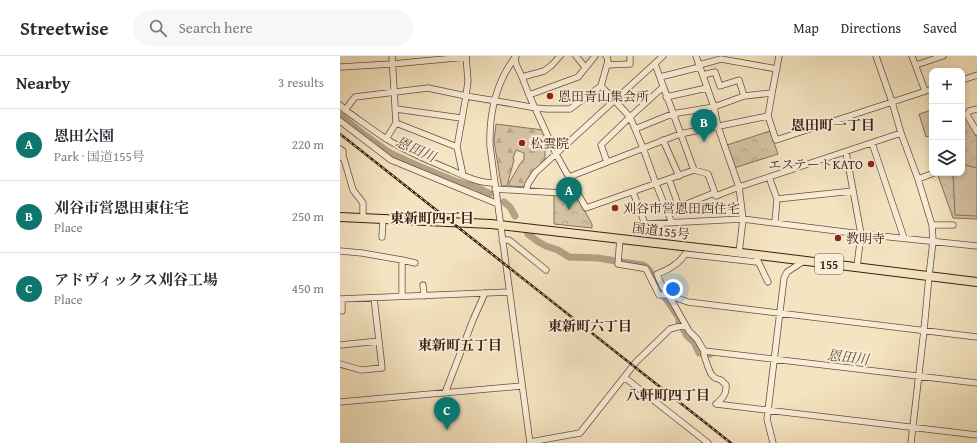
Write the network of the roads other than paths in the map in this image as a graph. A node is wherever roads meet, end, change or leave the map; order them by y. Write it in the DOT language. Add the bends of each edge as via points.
graph roads {
  1 [pos="392,56"];
  2 [pos="560,56"];
  3 [pos="576,56"];
  4 [pos="595,56"];
  5 [pos="606,56"];
  6 [pos="630,56"];
  7 [pos="663,56"];
  8 [pos="696,56"];
  9 [pos="779,56"];
  10 [pos="876,56"];
  11 [pos="912,56"];
  12 [pos="943,56"];
  13 [pos="466,57"];
  14 [pos="516,57"];
  15 [pos="392,64"];
  16 [pos="655,64"];
  17 [pos="607,65"];
  18 [pos="916,65"];
  19 [pos="700,66"];
  20 [pos="340,67"];
  21 [pos="586,67"];
  22 [pos="776,69"];
  23 [pos="703,75"];
  24 [pos="977,75"];
  25 [pos="522,77"];
  26 [pos="660,77"];
  27 [pos="965,79"];
  28 [pos="601,86"];
  29 [pos="663,87"];
  30 [pos="707,88"];
  31 [pos="929,90"];
  32 [pos="925,91"];
  33 [pos="394,92"];
  34 [pos="772,93"];
  35 [pos="529,95"];
  36 [pos="466,96"];
  37 [pos="744,96"];
  38 [pos="666,97"];
  39 [pos="494,101"];
  40 [pos="614,101"];
  41 [pos="892,102"];
  42 [pos="340,105"];
  43 [pos="714,107"];
  44 [pos="536,108"];
  45 [pos="977,108"];
  46 [pos="396,109"];
  47 [pos="345,110"];
  48 [pos="672,114"];
  49 [pos="768,116"];
  50 [pos="630,117"];
  51 [pos="461,118"];
  52 [pos="340,121"];
  53 [pos="396,123"];
  54 [pos="718,127"];
  55 [pos="635,129"];
  56 [pos="977,132"];
  57 [pos="901,133"];
  58 [pos="680,134"];
  59 [pos="386,139"];
  60 [pos="663,140"];
  61 [pos="872,143"];
  62 [pos="456,146"];
  63 [pos="643,148"];
  64 [pos="340,149"];
  65 [pos="846,152"];
  66 [pos="556,154"];
  67 [pos="341,157"];
  68 [pos="607,162"];
  69 [pos="694,170"];
  70 [pos="463,175"];
  71 [pos="929,175"];
  72 [pos="679,176"];
  73 [pos="569,177"];
  74 [pos="769,177"];
  75 [pos="669,179"];
  76 [pos="918,179"];
  77 [pos="494,183"];
  78 [pos="656,184"];
  79 [pos="738,187"];
  80 [pos="495,189"];
  81 [pos="526,191"];
  82 [pos="633,192"];
  83 [pos="853,192"];
  84 [pos="714,193"];
  85 [pos="578,194"];
  86 [pos="777,199"];
  87 [pos="498,204"];
  88 [pos="340,218"];
  89 [pos="363,218"];
  90 [pos="383,219"];
  91 [pos="743,219"];
  92 [pos="775,222"];
  93 [pos="672,223"];
  94 [pos="500,225"];
  95 [pos="932,225"];
  96 [pos="953,225"];
  97 [pos="861,234"];
  98 [pos="382,237"];
  99 [pos="620,238"];
  100 [pos="904,238"];
  101 [pos="502,240"];
  102 [pos="933,241"];
  103 [pos="977,246"];
  104 [pos="340,251"];
  105 [pos="739,253"];
  106 [pos="756,258"];
  107 [pos="402,260"];
  108 [pos="804,261"];
  109 [pos="415,263"];
  110 [pos="857,267"];
  111 [pos="546,270"];
  112 [pos="929,276"];
  113 [pos="768,282"];
  114 [pos="977,282"];
  115 [pos="423,285"];
  116 [pos="509,292"];
  117 [pos="485,294"];
  118 [pos="668,295"];
  119 [pos="402,296"];
  120 [pos="424,296"];
  121 [pos="374,298"];
  122 [pos="341,299"];
  123 [pos="342,311"];
  124 [pos="780,313"];
  125 [pos="685,324"];
  126 [pos="924,330"];
  127 [pos="977,337"];
  128 [pos="379,341"];
  129 [pos="340,345"];
  130 [pos="704,352"];
  131 [pos="774,359"];
  132 [pos="340,364"];
  133 [pos="624,377"];
  134 [pos="919,377"];
  135 [pos="977,384"];
  136 [pos="522,386"];
  137 [pos="445,393"];
  138 [pos="340,402"];
  139 [pos="769,410"];
  140 [pos="912,427"];
  141 [pos="977,435"];
  142 [pos="530,442"];
  143 [pos="708,443"];
  144 [pos="773,443"];
  145 [pos="911,443"];
  1 -- 15 [label="street"];
  2 -- 25 [label="street" via="544,71"];
  3 -- 21 [label="street"];
  4 -- 21 [label="street"];
  5 -- 17 [label="street"];
  6 -- 17 [label="street" via="630,64"];
  7 -- 16 [label="street"];
  8 -- 19 [label="street"];
  9 -- 22 [label="street"];
  10 -- 41 [label="street"];
  11 -- 18 [label="street"];
  12 -- 18 [label="street"];
  13 -- 15 [label="street"];
  13 -- 36 [label="street"];
  14 -- 25 [label="street" via="516,64"];
  14 -- 39 [label="street" via="505,72"];
  15 -- 20 [label="street"];
  15 -- 33 [label="street"];
  16 -- 26 [label="street"];
  16 -- 40 [label="street"];
  17 -- 28 [label="street"];
  18 -- 32 [label="street"];
  19 -- 22 [label="street" via="721,59"];
  19 -- 23 [label="street"];
  19 -- 26 [label="street"];
  21 -- 35 [label="street" via="578,77"];
  22 -- 34 [label="street"];
  23 -- 30 [label="street"];
  23 -- 37 [label="street" via="715,72 720,86 739,80"];
  24 -- 27 [label="street"];
  25 -- 35 [label="street"];
  26 -- 29 [label="street"];
  28 -- 40 [label="street"];
  28 -- 44 [label="street" via="570,109"];
  29 -- 38 [label="street"];
  29 -- 50 [label="street"];
  30 -- 38 [label="street"];
  30 -- 43 [label="street"];
  31 -- 32 [label="street"];
  32 -- 41 [label="street"];
  33 -- 36 [label="street" via="428,88"];
  33 -- 46 [label="street"];
  33 -- 47 [label="street" via="355,97"];
  34 -- 37 [label="street"];
  34 -- 49 [label="street"];
  35 -- 44 [label="street"];
  36 -- 39 [label="street"];
  36 -- 51 [label="street"];
  37 -- 43 [label="street"];
  38 -- 48 [label="street"];
  39 -- 44 [label="street"];
  39 -- 77 [label="street" via="490,134"];
  40 -- 50 [label="street"];
  40 -- 66 [label="street"];
  41 -- 49 [label="street" via="776,140"];
  41 -- 57 [label="street"];
  42 -- 47 [label="street"];
  43 -- 48 [label="street"];
  43 -- 54 [label="street"];
  44 -- 66 [label="street"];
  45 -- 56 [label="street" via="969,111 967,115"];
  46 -- 51 [label="street"];
  46 -- 53 [label="street"];
  47 -- 59 [label="street"];
  48 -- 55 [label="street"];
  48 -- 58 [label="street"];
  49 -- 54 [label="street"];
  50 -- 55 [label="street"];
  50 -- 68 [label="street" via="601,146"];
  51 -- 62 [label="street"];
  52 -- 87 [label="street" via="391,160"];
  53 -- 59 [label="street"];
  53 -- 62 [label="street"];
  54 -- 58 [label="street"];
  54 -- 79 [label="street"];
  55 -- 63 [label="street"];
  57 -- 61 [label="street"];
  57 -- 76 [label="street"];
  58 -- 60 [label="street"];
  58 -- 69 [label="street"];
  59 -- 70 [label="street"];
  60 -- 63 [label="street"];
  60 -- 72 [label="street"];
  61 -- 65 [label="street"];
  61 -- 100 [label="street"];
  62 -- 70 [label="street"];
  63 -- 68 [label="street"];
  63 -- 78 [label="street"];
  64 -- 67 [label="street" via="343,152"];
  65 -- 74 [label="street"];
  65 -- 83 [label="street"];
  66 -- 73 [label="street"];
  66 -- 81 [label="street" via="535,173"];
  67 -- 89 [label="street" via="353,190 363,203"];
  68 -- 73 [label="street"];
  69 -- 72 [label="street"];
  69 -- 84 [label="street" via="708,174"];
  70 -- 77 [label="street"];
  71 -- 76 [label="street"];
  72 -- 75 [label="street"];
  73 -- 85 [label="street"];
  74 -- 79 [label="street"];
  74 -- 86 [label="street"];
  75 -- 78 [label="street"];
  75 -- 84 [label="street" via="679,207"];
  76 -- 95 [label="street"];
  77 -- 80 [label="street"];
  78 -- 82 [label="street"];
  78 -- 93 [label="street"];
  79 -- 84 [label="street" via="716,196"];
  79 -- 91 [label="street"];
  80 -- 81 [label="street"];
  80 -- 87 [label="street"];
  81 -- 85 [label="street"];
  82 -- 85 [label="street" via="586,208"];
  82 -- 93 [label="street" via="645,224"];
  83 -- 86 [label="street"];
  83 -- 97 [label="street"];
  86 -- 92 [label="street"];
  87 -- 94 [label="street"];
  88 -- 89 [label="highway, 国道155号 / 155"];
  89 -- 90 [label="highway, 国道155号 / 155"];
  90 -- 94 [label="highway, 国道155号 / 155"];
  90 -- 98 [label="street"];
  91 -- 92 [label="street"];
  91 -- 93 [label="street"];
  91 -- 105 [label="street"];
  92 -- 97 [label="street"];
  94 -- 99 [label="highway, 国道155号 / 155"];
  94 -- 101 [label="street"];
  95 -- 96 [label="street"];
  95 -- 102 [label="street"];
  97 -- 100 [label="street"];
  97 -- 110 [label="street"];
  99 -- 105 [label="highway, 国道155号 / 155"];
  99 -- 118 [label="street" via="618,264 646,270 659,295"];
  100 -- 102 [label="street"];
  101 -- 111 [label="street" via="509,240"];
  101 -- 116 [label="street"];
  102 -- 103 [label="street"];
  102 -- 112 [label="street"];
  104 -- 107 [label="street"];
  105 -- 106 [label="highway, 国道155号 / 155"];
  106 -- 108 [label="highway, 国道155号 / 155"];
  106 -- 113 [label="street"];
  106 -- 118 [label="street" via="685,254 677,264 657,274"];
  107 -- 109 [label="street"];
  107 -- 119 [label="street"];
  108 -- 110 [label="highway, 国道155号 / 155"];
  108 -- 124 [label="street" via="784,275"];
  110 -- 112 [label="highway, 国道155号 / 155"];
  112 -- 114 [label="highway, 国道155号 / 155"];
  112 -- 126 [label="street"];
  115 -- 120 [label="street"];
  116 -- 117 [label="street"];
  116 -- 136 [label="street"];
  117 -- 120 [label="street"];
  117 -- 137 [label="street"];
  118 -- 124 [label="street" via="688,302"];
  118 -- 125 [label="street"];
  119 -- 120 [label="street"];
  119 -- 121 [label="street"];
  121 -- 122 [label="street"];
  121 -- 128 [label="street"];
  122 -- 123 [label="street"];
  124 -- 126 [label="street"];
  124 -- 131 [label="street"];
  125 -- 130 [label="street"];
  125 -- 133 [label="street" via="670,329"];
  126 -- 127 [label="street"];
  126 -- 134 [label="street"];
  128 -- 129 [label="street"];
  128 -- 132 [label="street" via="382,368 362,370"];
  130 -- 131 [label="street"];
  130 -- 139 [label="street" via="711,374 726,385 725,394 716,404"];
  131 -- 134 [label="street"];
  131 -- 139 [label="street"];
  133 -- 142 [label="street" via="580,433"];
  133 -- 143 [label="street"];
  134 -- 135 [label="street"];
  134 -- 140 [label="street"];
  136 -- 137 [label="street"];
  136 -- 142 [label="street"];
  137 -- 138 [label="street"];
  139 -- 140 [label="street"];
  139 -- 144 [label="street" via="768,419"];
  140 -- 141 [label="street"];
  140 -- 145 [label="street"];
}
